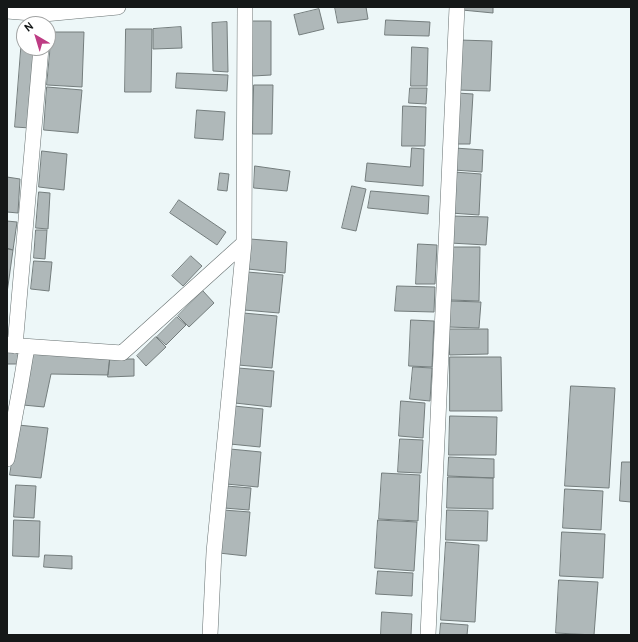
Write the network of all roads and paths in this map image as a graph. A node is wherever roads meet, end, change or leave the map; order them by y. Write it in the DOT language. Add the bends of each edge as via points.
graph roads {
  1 [pos="118,7"];
  2 [pos="245,7"];
  3 [pos="457,7"];
  4 [pos="7,11"];
  5 [pos="44,15"];
  6 [pos="40,56"];
  7 [pos="244,243"];
  8 [pos="16,346"];
  9 [pos="7,459"];
  10 [pos="210,635"];
  11 [pos="428,635"];
  1 -- 5 [label="street"];
  2 -- 7 [label="street"];
  3 -- 11 [label="street"];
  4 -- 5 [label="street"];
  6 -- 8 [label="street"];
  7 -- 8 [label="street" via="122,353"];
  7 -- 10 [label="street" via="214,552"];
  8 -- 9 [label="street" via="21,383"];
}
